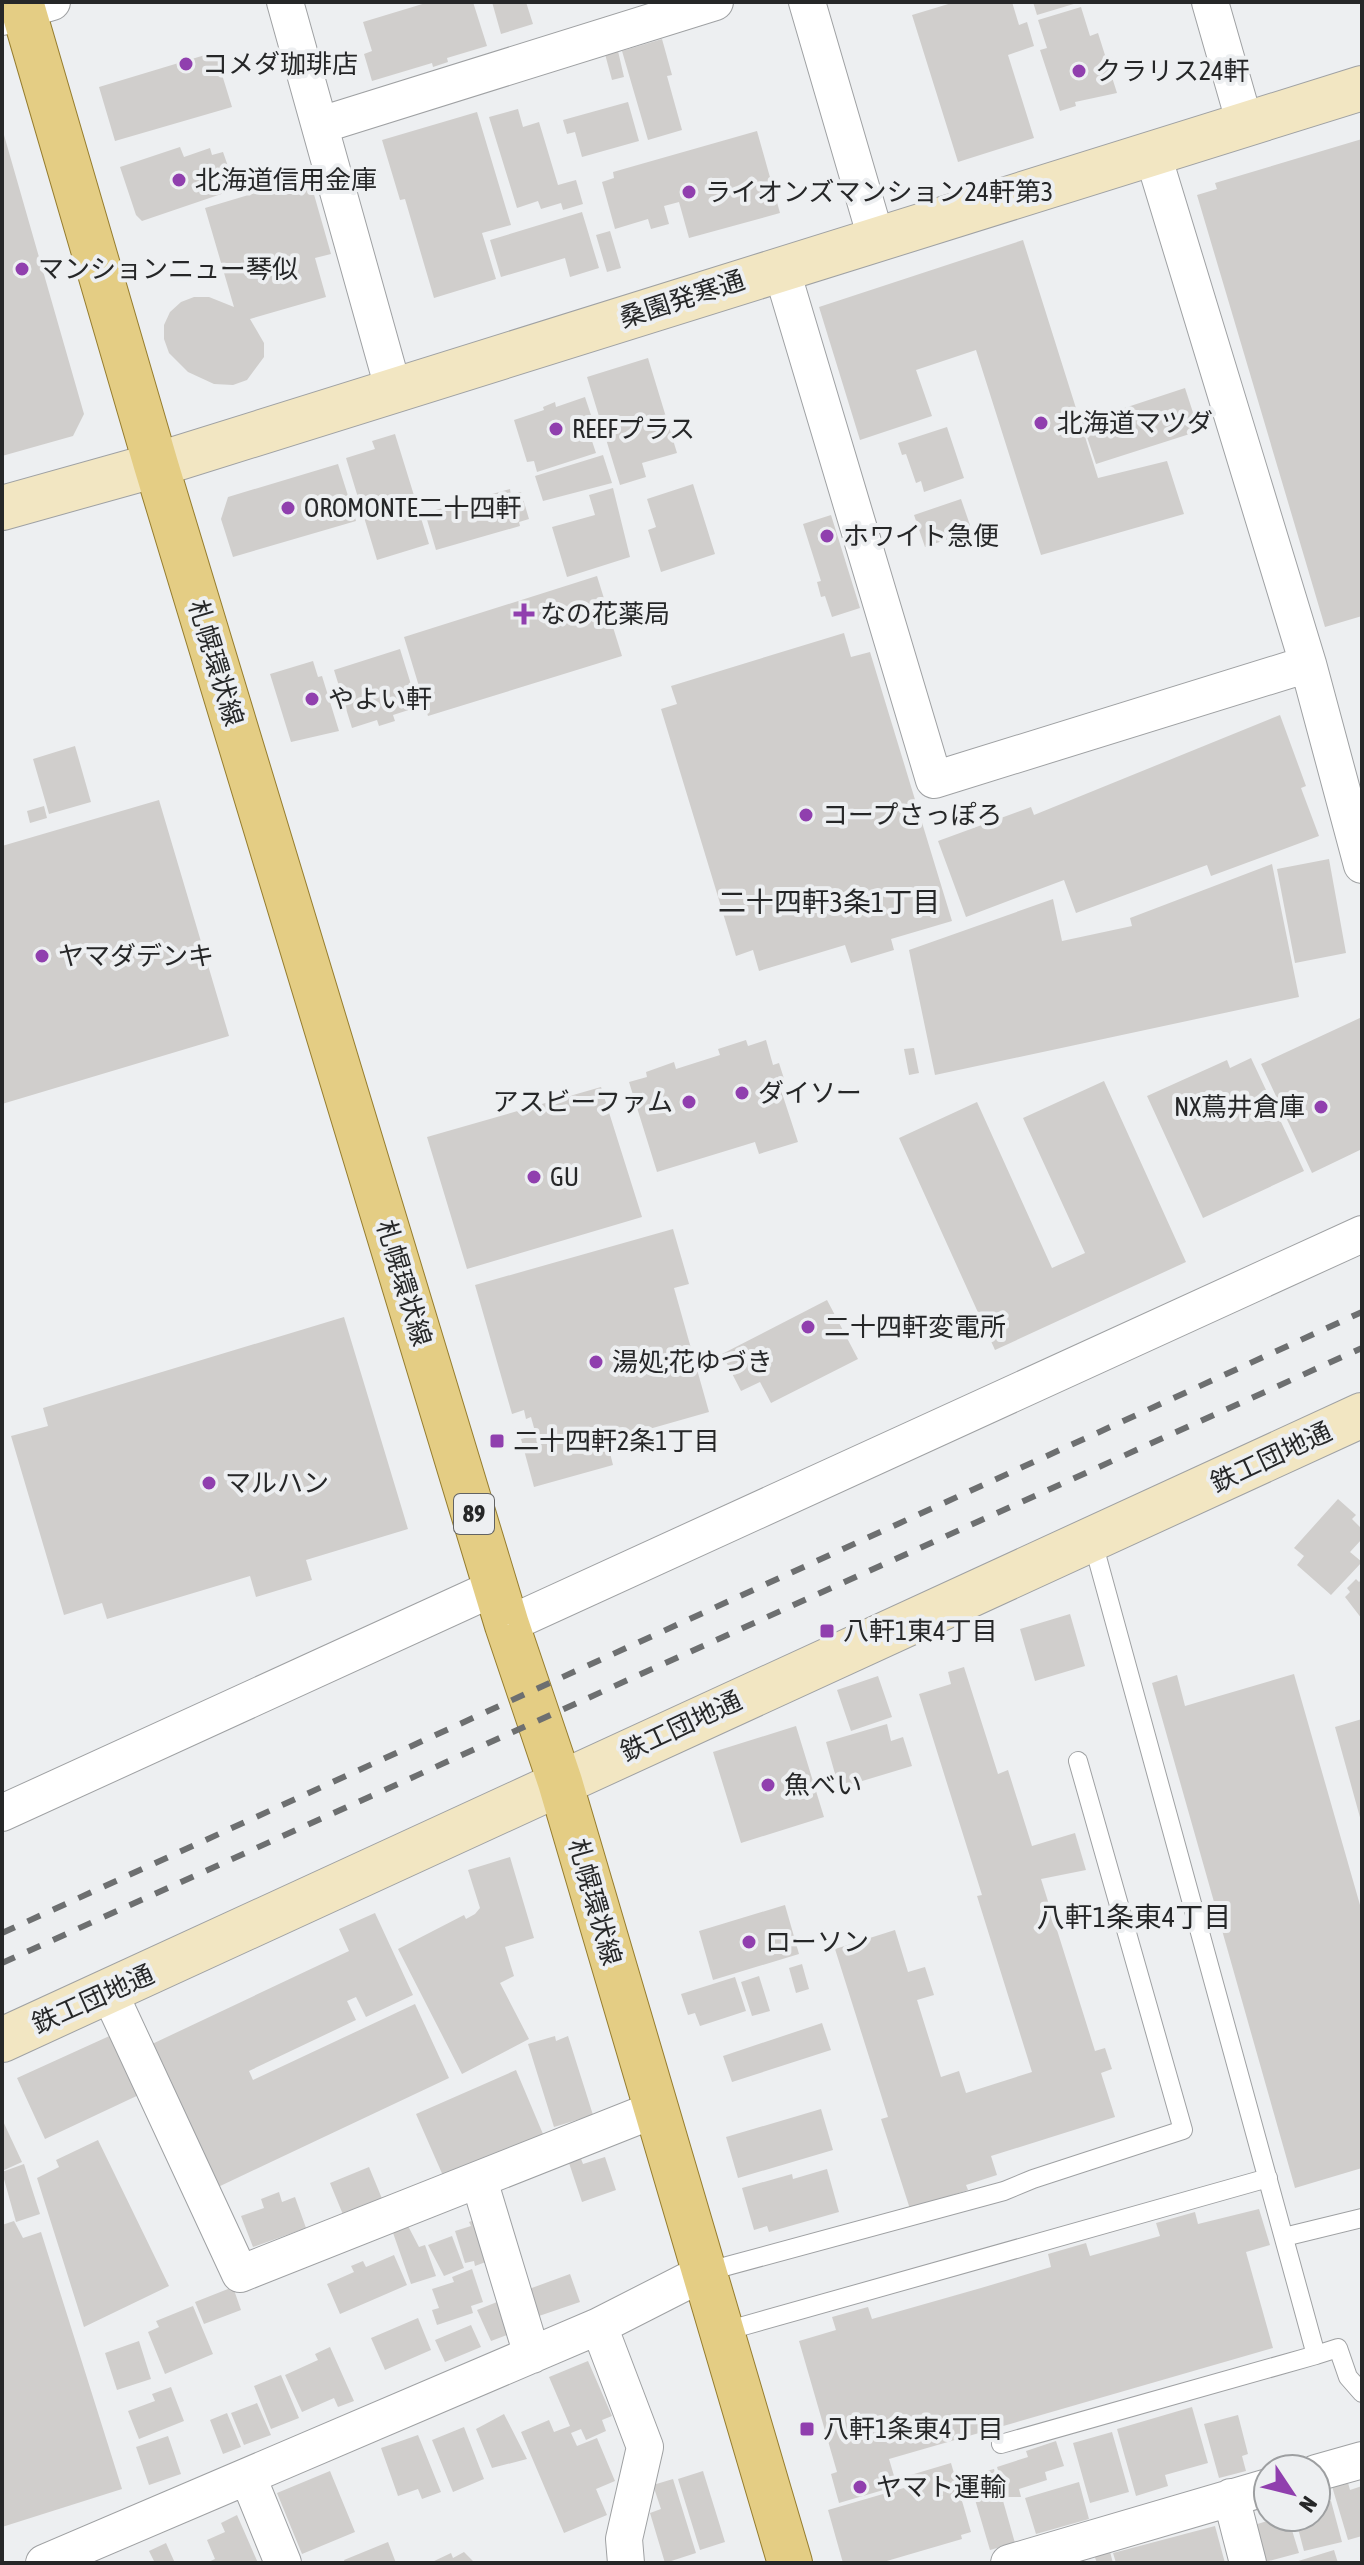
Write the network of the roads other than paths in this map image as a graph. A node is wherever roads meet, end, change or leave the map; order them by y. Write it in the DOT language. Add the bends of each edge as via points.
graph roads {
  1 [pos="285,2"];
  2 [pos="715,2"];
  3 [pos="807,2"];
  4 [pos="1210,2"];
  5 [pos="25,8"];
  6 [pos="1362,88"];
  7 [pos="1245,124"];
  8 [pos="321,125"];
  9 [pos="1152,152"];
  10 [pos="876,238"];
  11 [pos="781,268"];
  12 [pos="393,388"];
  13 [pos="156,465"];
  14 [pos="2,508"];
  15 [pos="1308,664"];
  16 [pos="1362,865"];
  17 [pos="1362,1234"];
  18 [pos="1362,1415"];
  19 [pos="1092,1539"];
  20 [pos="502,1606"];
  21 [pos="1078,1761"];
  22 [pos="560,1782"];
  23 [pos="2,1813"];
  24 [pos="109,1992"];
  25 [pos="2,2040"];
  26 [pos="656,2109"];
  27 [pos="1268,2178"];
  28 [pos="479,2180"];
  29 [pos="1362,2218"];
  30 [pos="1284,2237"];
  31 [pos="705,2272"];
  32 [pos="599,2326"];
  33 [pos="722,2332"];
  34 [pos="532,2355"];
  35 [pos="1316,2355"];
  36 [pos="1362,2393"];
  37 [pos="1001,2444"];
  38 [pos="1362,2460"];
  39 [pos="1332,2468"];
  40 [pos="248,2477"];
  41 [pos="1252,2491"];
  42 [pos="1231,2497"];
  43 [pos="1023,2561"];
  44 [pos="44,2563"];
  45 [pos="283,2563"];
  46 [pos="626,2563"];
  47 [pos="790,2563"];
  48 [pos="1248,2563"];
  1 -- 8 [label="street"];
  2 -- 8 [label="street"];
  3 -- 10 [label="street"];
  4 -- 7 [label="street"];
  5 -- 13 [label="main road, 札幌環状線 / 89"];
  6 -- 7 [label="street, 桑園発寒通"];
  7 -- 9 [label="street, 桑園発寒通"];
  8 -- 12 [label="street"];
  9 -- 10 [label="street, 桑園発寒通"];
  9 -- 15 [label="street"];
  10 -- 11 [label="street, 桑園発寒通"];
  11 -- 12 [label="street, 桑園発寒通"];
  11 -- 15 [label="street" via="934,780"];
  12 -- 13 [label="street, 桑園発寒通"];
  13 -- 14 [label="street, 桑園発寒通"];
  13 -- 20 [label="main road, 札幌環状線 / 89"];
  15 -- 16 [label="street"];
  17 -- 20 [label="street"];
  18 -- 19 [label="street, 鉄工団地通"];
  19 -- 22 [label="street, 鉄工団地通"];
  19 -- 27 [label="lane"];
  20 -- 22 [label="main road, 札幌環状線 / 89"];
  20 -- 23 [label="street"];
  21 -- 31 [label="lane" via="1183,2130 1004,2191"];
  22 -- 24 [label="street, 鉄工団地通"];
  22 -- 26 [label="main road, 札幌環状線 / 89"];
  24 -- 25 [label="street, 鉄工団地通"];
  24 -- 28 [label="street" via="240,2274"];
  26 -- 28 [label="street"];
  26 -- 31 [label="main road, 札幌環状線 / 89"];
  27 -- 30 [label="lane"];
  27 -- 33 [label="lane"];
  28 -- 34 [label="street"];
  29 -- 30 [label="lane"];
  30 -- 35 [label="lane"];
  31 -- 32 [label="street"];
  31 -- 33 [label="main road, 札幌環状線 / 89"];
  32 -- 34 [label="street"];
  32 -- 46 [label="street" via="645,2447 624,2539"];
  33 -- 47 [label="main road, 札幌環状線 / 89"];
  34 -- 40 [label="street"];
  35 -- 36 [label="lane" via="1338,2348 1348,2377"];
  35 -- 37 [label="lane"];
  38 -- 39 [label="street"];
  40 -- 44 [label="street"];
  40 -- 45 [label="street"];
  41 -- 42 [label="street"];
  42 -- 43 [label="street"];
  42 -- 48 [label="street"];
}
